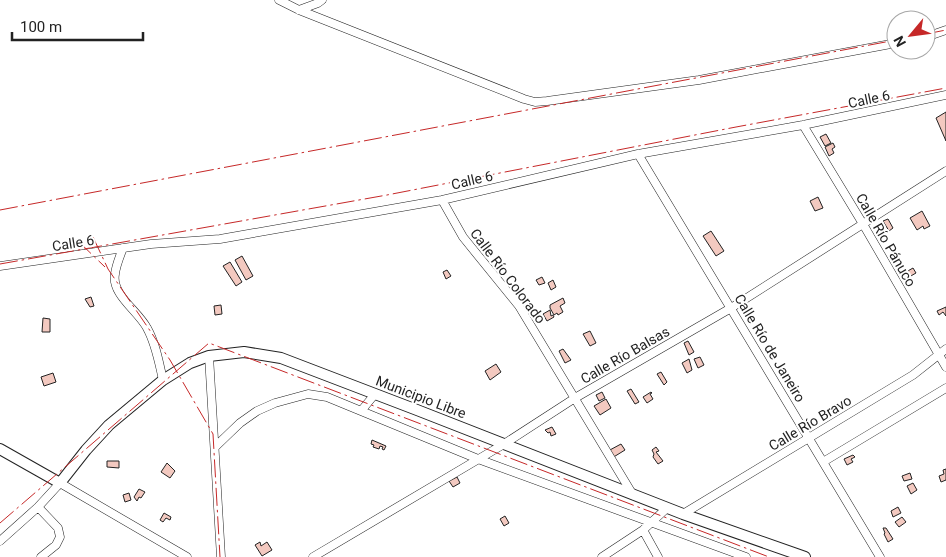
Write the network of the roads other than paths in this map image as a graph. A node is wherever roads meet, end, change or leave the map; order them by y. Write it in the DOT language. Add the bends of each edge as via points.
graph roads {
  1 [pos="279,0"];
  2 [pos="322,0"];
  3 [pos="299,10"];
  4 [pos="886,46"];
  5 [pos="946,95"];
  6 [pos="804,125"];
  7 [pos="638,154"];
  8 [pos="946,171"];
  9 [pos="442,200"];
  10 [pos="863,224"];
  11 [pos="123,248"];
  12 [pos="0,266"];
  13 [pos="732,308"];
  14 [pos="946,349"];
  15 [pos="938,354"];
  16 [pos="209,356"];
  17 [pos="946,367"];
  18 [pos="163,380"];
  19 [pos="946,388"];
  20 [pos="375,394"];
  21 [pos="575,398"];
  22 [pos="361,411"];
  23 [pos="809,438"];
  24 [pos="504,444"];
  25 [pos="215,447"];
  26 [pos="0,449"];
  27 [pos="478,459"];
  28 [pos="824,462"];
  29 [pos="60,483"];
  30 [pos="633,495"];
  31 [pos="38,507"];
  32 [pos="667,508"];
  33 [pos="683,514"];
  34 [pos="652,522"];
  35 [pos="643,530"];
  36 [pos="0,541"];
  37 [pos="41,557"];
  38 [pos="187,557"];
  39 [pos="221,557"];
  40 [pos="313,557"];
  41 [pos="602,557"];
  42 [pos="658,557"];
  43 [pos="746,557"];
  44 [pos="805,557"];
  45 [pos="880,557"];
  1 -- 3 [label="street"];
  2 -- 3 [label="street"];
  3 -- 4 [label="street" via="535,102 699,80"];
  5 -- 6 [label="street, Calle 6"];
  6 -- 7 [label="street, Calle 6"];
  6 -- 10 [label="street, Calle Río Pánuco"];
  7 -- 9 [label="street, Calle 6"];
  7 -- 13 [label="street, Calle Río de Janeiro"];
  8 -- 10 [label="street, Calle Río Balsas"];
  9 -- 11 [label="street, Calle 6" via="220,239"];
  9 -- 21 [label="street, Calle Río Colorado" via="463,237 519,306"];
  10 -- 13 [label="street, Calle Río Balsas"];
  10 -- 15 [label="street, Calle Río Pánuco"];
  11 -- 12 [label="street, Calle 6"];
  11 -- 18 [label="street" via="114,275 115,284 118,293 148,329"];
  13 -- 21 [label="street, Calle Río Balsas"];
  13 -- 23 [label="street, Calle Río de Janeiro"];
  14 -- 15 [label="street, Calle Río Bravo"];
  15 -- 17 [label="street, Calle Río Pánuco"];
  15 -- 23 [label="street, Calle Río Bravo" via="913,375"];
  16 -- 18 [label="street, Municipio Libre" via="190,362"];
  16 -- 20 [label="street, Municipio Libre" via="244,352 281,358"];
  16 -- 25 [label="street"];
  18 -- 29 [label="street, Municipio Libre" via="110,425"];
  19 -- 28 [label="street"];
  20 -- 22 [label="street"];
  20 -- 24 [label="street, Municipio Libre"];
  21 -- 24 [label="street, Calle Río Balsas"];
  21 -- 30 [label="street, Calle Río Colorado"];
  22 -- 25 [label="street" via="327,397 308,394 292,397 257,411"];
  22 -- 27 [label="street"];
  23 -- 28 [label="street, Calle Río de Janeiro"];
  23 -- 33 [label="street, Calle Río Bravo"];
  24 -- 27 [label="street, Calle Río Balsas"];
  24 -- 30 [label="street, Municipio Libre"];
  25 -- 39 [label="street"];
  26 -- 29 [label="street"];
  27 -- 34 [label="street"];
  27 -- 40 [label="street, Calle Río Balsas"];
  28 -- 45 [label="street, Calle Río de Janeiro"];
  29 -- 31 [label="street"];
  29 -- 38 [label="street"];
  30 -- 32 [label="street, Municipio Libre"];
  31 -- 36 [label="street"];
  31 -- 37 [label="street" via="58,528 60,537 56,545"];
  32 -- 33 [label="street, Municipio Libre"];
  32 -- 34 [label="street"];
  33 -- 44 [label="street, Municipio Libre"];
  34 -- 35 [label="street"];
  34 -- 43 [label="street"];
  35 -- 41 [label="street"];
  35 -- 42 [label="street"];
}
